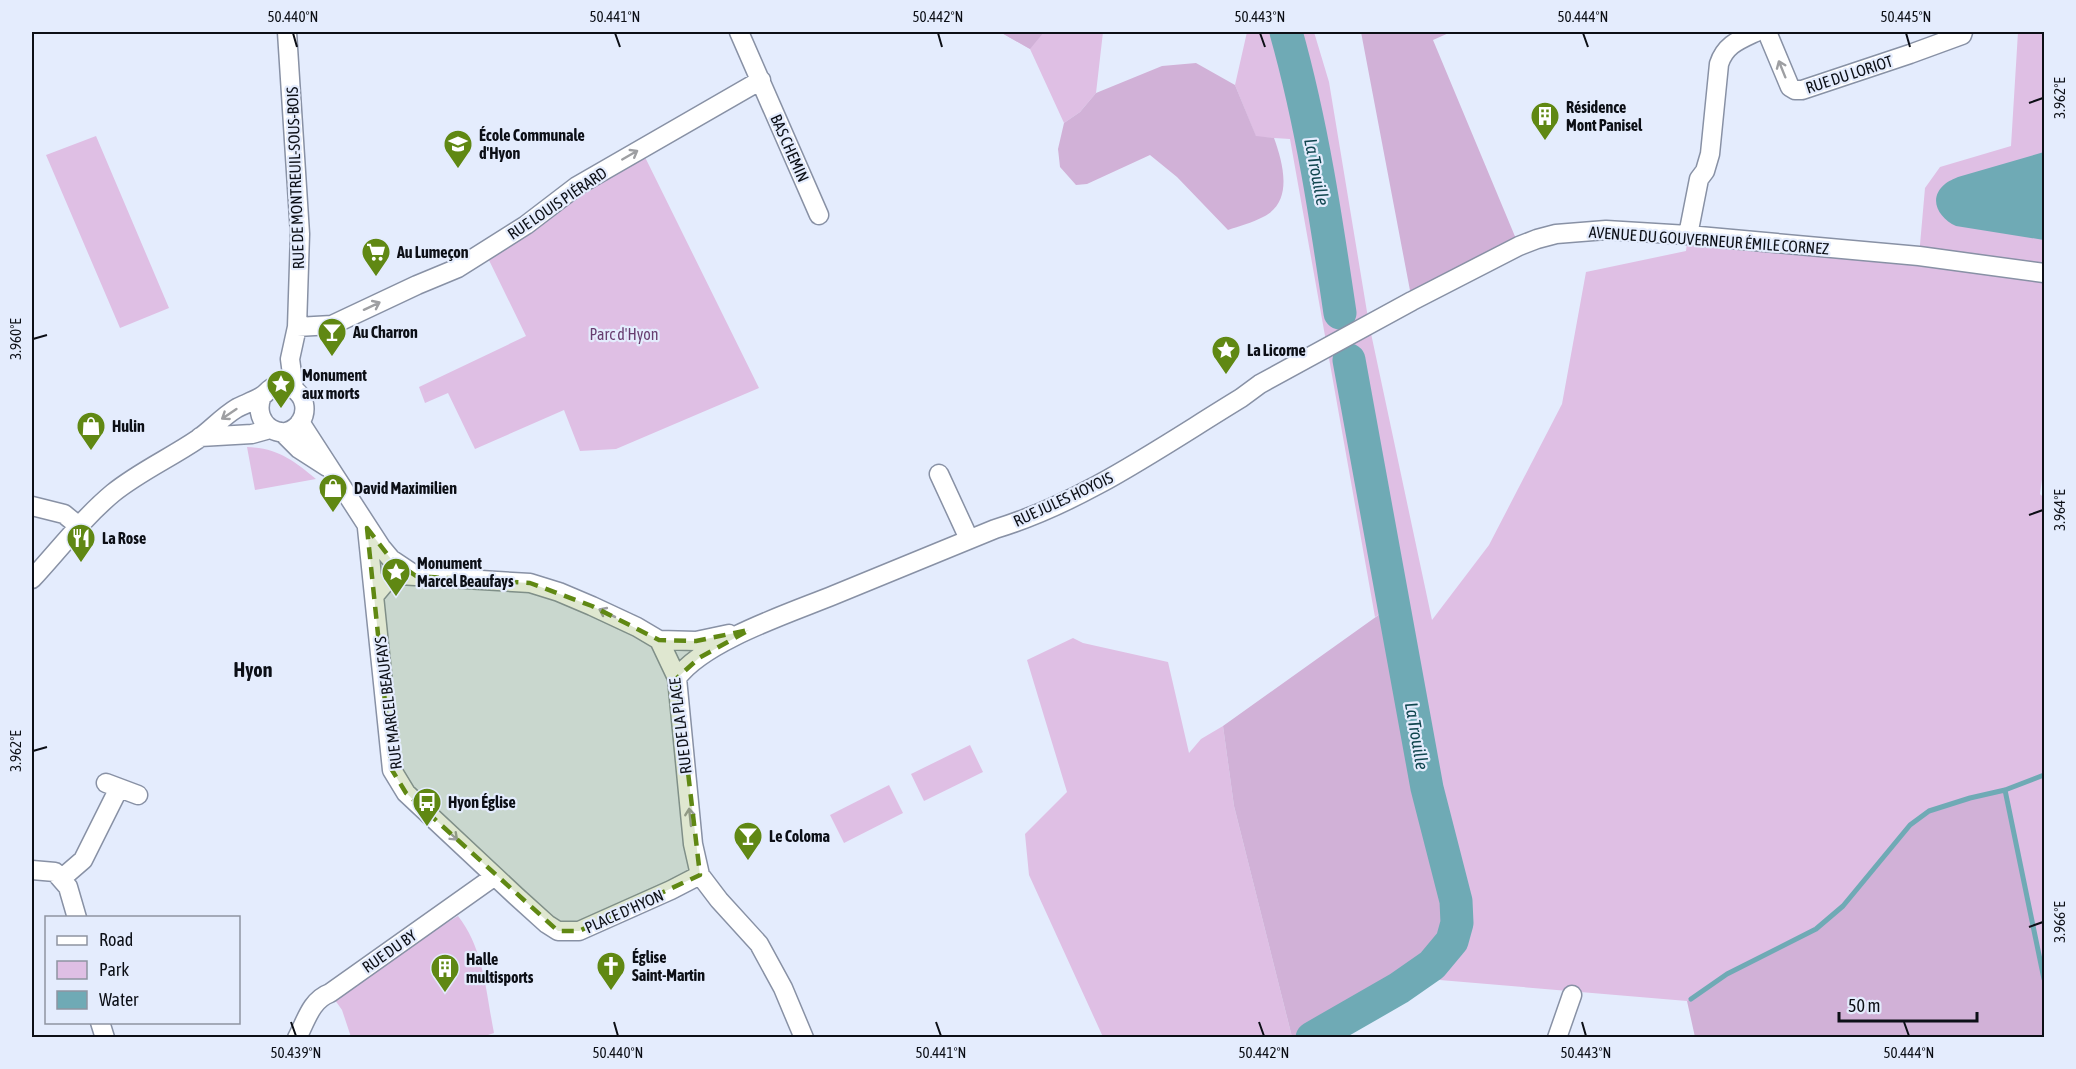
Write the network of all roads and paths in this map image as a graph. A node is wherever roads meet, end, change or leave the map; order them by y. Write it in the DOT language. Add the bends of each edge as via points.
graph roads {
  1 [pos="287,32"];
  2 [pos="739,32"];
  3 [pos="1756,32"];
  4 [pos="1767,32"];
  5 [pos="1963,32"];
  6 [pos="761,80"];
  7 [pos="819,215"];
  8 [pos="1688,235"];
  9 [pos="2044,273"];
  10 [pos="297,327"];
  11 [pos="1326,346"];
  12 [pos="290,359"];
  13 [pos="294,389"];
  14 [pos="268,391"];
  15 [pos="300,422"];
  16 [pos="276,430"];
  17 [pos="200,437"];
  18 [pos="329,468"];
  19 [pos="939,474"];
  20 [pos="32,506"];
  21 [pos="80,526"];
  22 [pos="368,528"];
  23 [pos="969,539"];
  24 [pos="408,576"];
  25 [pos="32,579"];
  26 [pos="375,595"];
  27 [pos="749,630"];
  28 [pos="659,640"];
  29 [pos="677,678"];
  30 [pos="138,795"];
  31 [pos="32,870"];
  32 [pos="700,874"];
  33 [pos="495,876"];
  34 [pos="61,879"];
  35 [pos="76,916"];
  36 [pos="547,924"];
  37 [pos="1572,995"];
  38 [pos="297,1038"];
  39 [pos="804,1038"];
  40 [pos="1557,1038"];
  1 -- 10 [label="street, RUE DE MONTREUIL-SOUS-BOIS" via="300,234"];
  2 -- 6 [label="street"];
  3 -- 8 [label="street" via="1722,53 1710,154 1699,179"];
  5 -- 4 [label="street, RUE DU LORIOT, one-way" via="1802,90 1790,87"];
  6 -- 7 [label="street, BAS CHEMIN"];
  10 -- 6 [label="street, RUE LOUIS PIÉRARD, one-way" via="332,325 458,268 526,225 577,186"];
  8 -- 9 [label="street, AVENUE DU GOUVERNEUR ÉMILE CORNEZ" via="1919,256"];
  8 -- 11 [label="street, AVENUE DU GOUVERNEUR ÉMILE CORNEZ" via="1606,230 1536,239"];
  10 -- 12 [label="street, RUE DE MONTREUIL-SOUS-BOIS"];
  11 -- 23 [label="street, RUE JULES HOYOIS" via="1089,490"];
  12 -- 13 [label="street"];
  12 -- 14 [label="street"];
  13 -- 14 [label="street" via="285,386"];
  13 -- 15 [label="street" via="304,405"];
  14 -- 16 [label="street" via="258,412 265,424"];
  14 -- 17 [label="street, one-way" via="231,412"];
  15 -- 16 [label="street" via="294,428"];
  15 -- 18 [label="street"];
  16 -- 17 [label="street"];
  16 -- 18 [label="street"];
  17 -- 21 [label="street" via="113,493"];
  18 -- 22 [label="street"];
  19 -- 23 [label="street"];
  20 -- 21 [label="street" via="64,514"];
  21 -- 25 [label="street"];
  22 -- 24 [label="street"];
  22 -- 26 [label="street, RUE MARCEL BEAUFAYS"];
  23 -- 27 [label="street, RUE JULES HOYOIS"];
  24 -- 26 [label="street" via="390,577"];
  28 -- 24 [label="street, one-way" via="592,606 530,583"];
  26 -- 33 [label="street, RUE MARCEL BEAUFAYS, one-way" via="392,770 406,793"];
  27 -- 28 [label="street, RUE JULES HOYOIS" via="696,641"];
  27 -- 29 [label="street, RUE JULES HOYOIS" via="685,667"];
  28 -- 29 [label="street, RUE DE LA PLACE"];
  32 -- 29 [label="street, RUE DE LA PLACE, one-way" via="693,844"];
  30 -- 34 [label="street" via="112,785 83,860"];
  31 -- 34 [label="street" via="55,872"];
  32 -- 36 [label="street, PLACE D'HYON" via="579,931 558,931"];
  32 -- 39 [label="street, RUE DE LA PLACE" via="759,944"];
  33 -- 36 [label="street, RUE MARCEL BEAUFAYS"];
  33 -- 38 [label="street, RUE DU BY" via="322,996 313,1005"];
  34 -- 35 [label="street" via="68,887"];
  37 -- 40 [label="street"];
}
